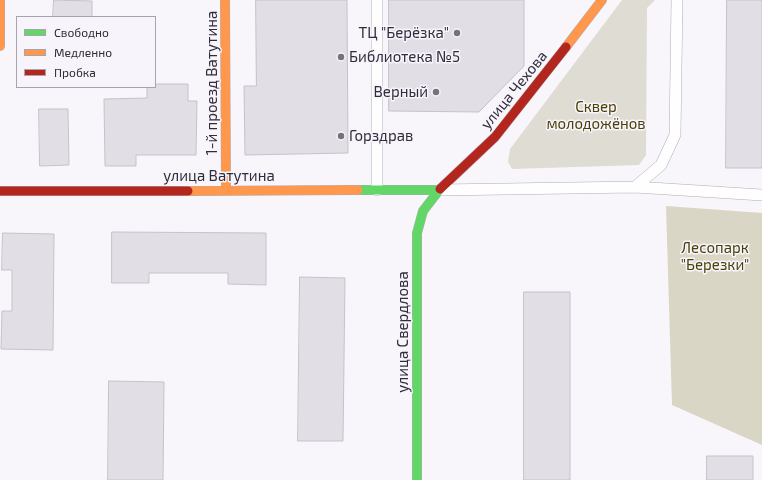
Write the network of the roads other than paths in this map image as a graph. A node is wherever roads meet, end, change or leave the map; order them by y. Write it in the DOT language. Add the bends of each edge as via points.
graph roads {
  1 [pos="0,0"];
  2 [pos="225,0"];
  3 [pos="377,0"];
  4 [pos="602,0"];
  5 [pos="677,0"];
  6 [pos="0,46"];
  7 [pos="635,187"];
  8 [pos="226,190"];
  9 [pos="377,190"];
  10 [pos="439,190"];
  11 [pos="0,191"];
  12 [pos="762,195"];
  13 [pos="418,480"];
  1 -- 6 [label="street"];
  2 -- 8 [label="street, 1-й проезд Ватутина"];
  3 -- 9 [label="lane"];
  4 -- 10 [label="street, улица Чехова" via="495,137"];
  5 -- 7 [label="lane" via="676,135 661,165"];
  7 -- 10 [label="lane"];
  7 -- 12 [label="lane"];
  8 -- 9 [label="street, улица Ватутина"];
  8 -- 11 [label="street, улица Ватутина"];
  9 -- 10 [label="street, улица Ватутина"];
  10 -- 13 [label="street, улица Свердлова" via="422,211 417,233"];
}
